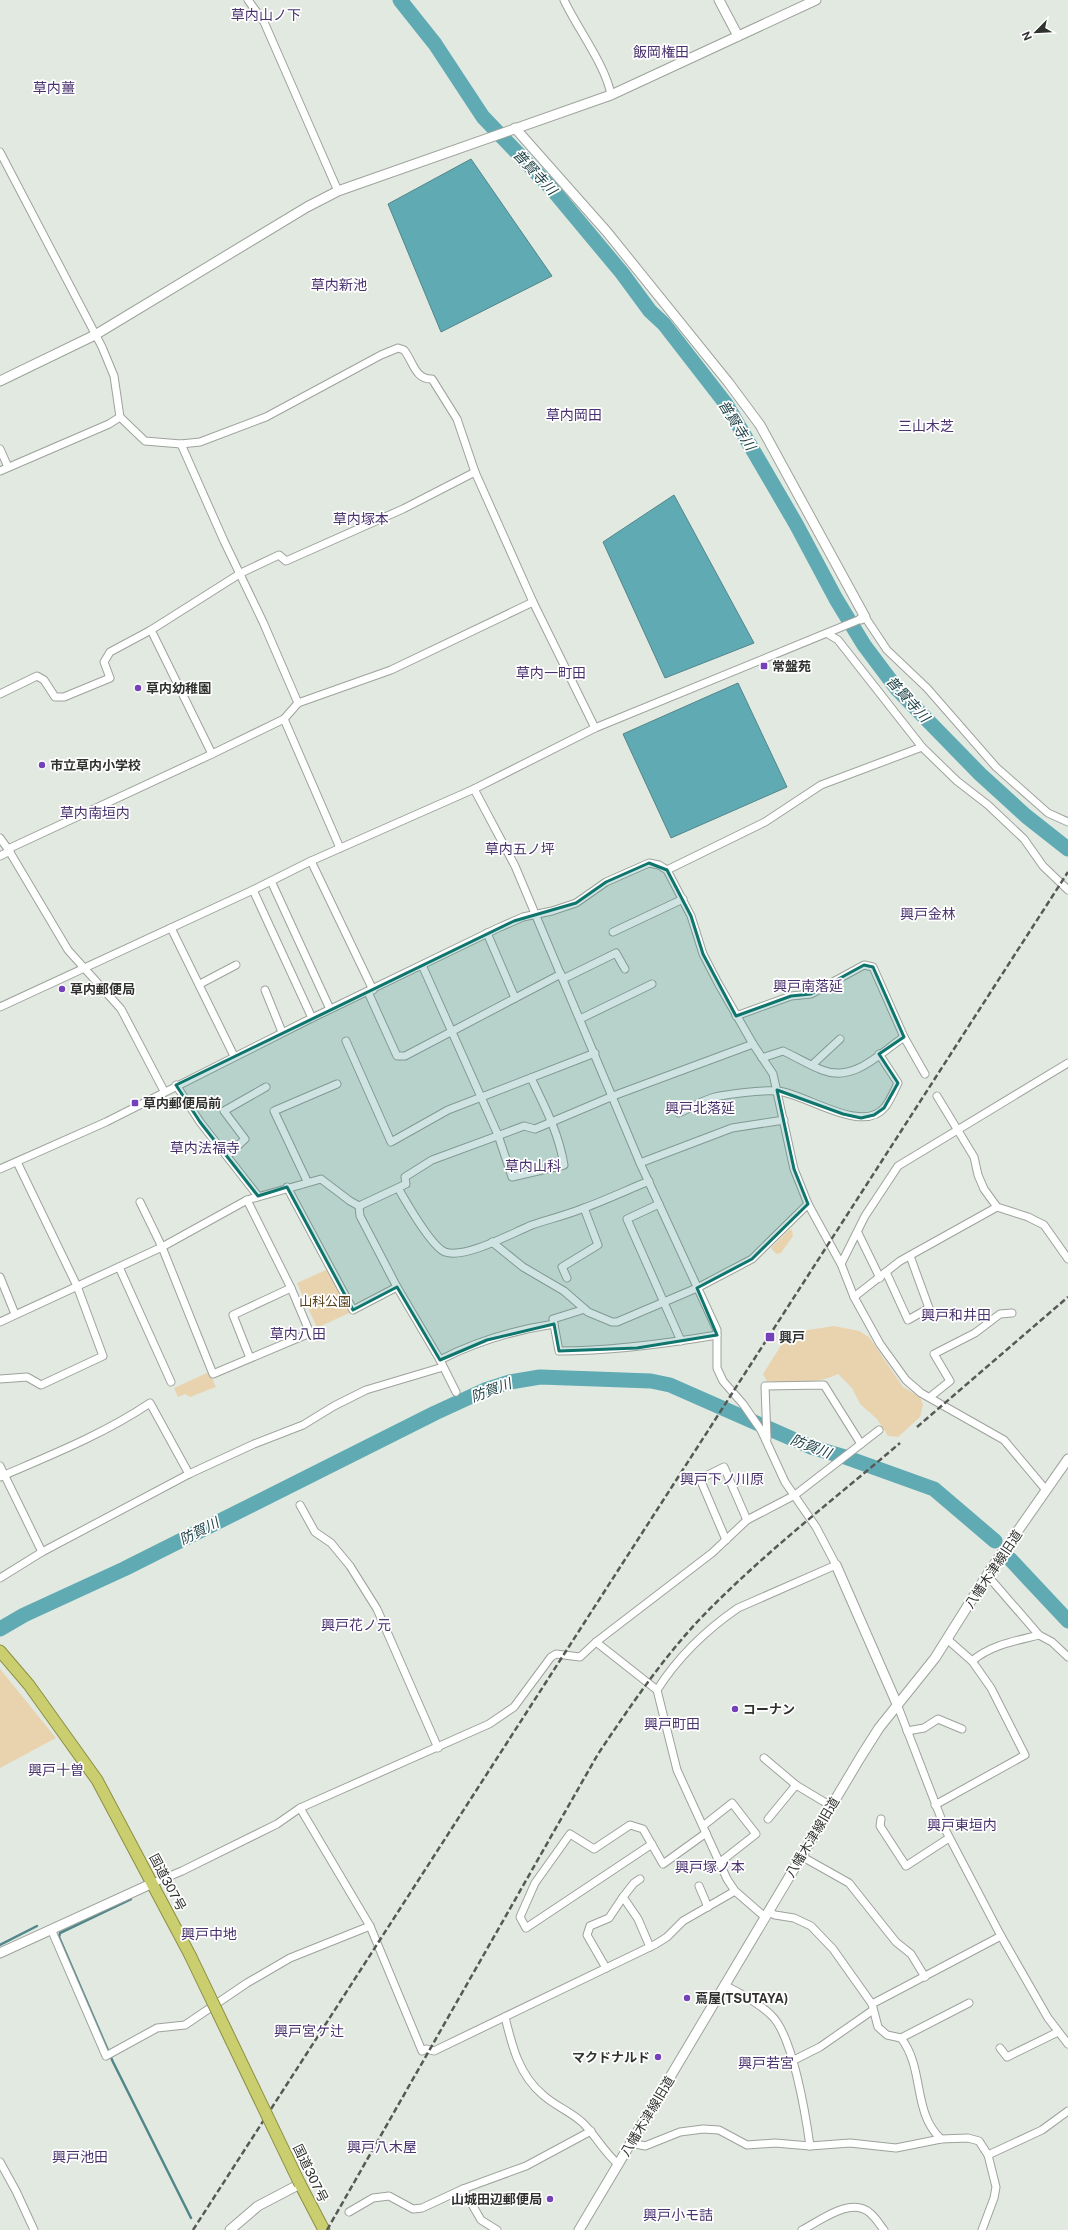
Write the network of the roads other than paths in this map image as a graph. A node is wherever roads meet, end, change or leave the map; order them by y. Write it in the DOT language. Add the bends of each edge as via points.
graph roads {
  1 [pos="248,0"];
  2 [pos="564,0"];
  3 [pos="719,0"];
  4 [pos="816,0"];
  5 [pos="738,36"];
  6 [pos="611,95"];
  7 [pos="511,130"];
  8 [pos="0,152"];
  9 [pos="338,191"];
  10 [pos="95,335"];
  11 [pos="0,381"];
  12 [pos="120,417"];
  13 [pos="181,444"];
  14 [pos="0,449"];
  15 [pos="8,467"];
  16 [pos="0,471"];
  17 [pos="475,472"];
  18 [pos="241,573"];
  19 [pos="533,602"];
  20 [pos="863,618"];
  21 [pos="151,630"];
  22 [pos="828,634"];
  23 [pos="0,694"];
  24 [pos="298,703"];
  25 [pos="284,719"];
  26 [pos="595,728"];
  27 [pos="922,747"];
  28 [pos="212,754"];
  29 [pos="474,789"];
  30 [pos="1068,822"];
  31 [pos="0,838"];
  32 [pos="340,848"];
  33 [pos="9,850"];
  34 [pos="0,856"];
  35 [pos="311,861"];
  36 [pos="667,870"];
  37 [pos="271,881"];
  38 [pos="253,890"];
  39 [pos="1068,890"];
  40 [pos="683,899"];
  41 [pos="536,914"];
  42 [pos="171,928"];
  43 [pos="613,932"];
  44 [pos="488,933"];
  45 [pos="236,964"];
  46 [pos="422,965"];
  47 [pos="83,968"];
  48 [pos="626,969"];
  49 [pos="562,977"];
  50 [pos="200,984"];
  51 [pos="652,984"];
  52 [pos="265,990"];
  53 [pos="370,991"];
  54 [pos="515,998"];
  55 [pos="0,1007"];
  56 [pos="330,1009"];
  57 [pos="736,1016"];
  58 [pos="312,1018"];
  59 [pos="580,1018"];
  60 [pos="452,1031"];
  61 [pos="282,1032"];
  62 [pos="904,1037"];
  63 [pos="840,1039"];
  64 [pos="346,1041"];
  65 [pos="753,1044"];
  66 [pos="595,1053"];
  67 [pos="879,1054"];
  68 [pos="234,1056"];
  69 [pos="762,1058"];
  70 [pos="1068,1063"];
  71 [pos="812,1065"];
  72 [pos="925,1074"];
  73 [pos="531,1078"];
  74 [pos="337,1084"];
  75 [pos="176,1085"];
  76 [pos="266,1087"];
  77 [pos="777,1090"];
  78 [pos="164,1091"];
  79 [pos="613,1096"];
  80 [pos="937,1096"];
  81 [pos="481,1098"];
  82 [pos="678,1114"];
  83 [pos="784,1120"];
  84 [pos="552,1122"];
  85 [pos="958,1128"];
  86 [pos="498,1135"];
  87 [pos="228,1155"];
  88 [pos="17,1162"];
  89 [pos="640,1163"];
  90 [pos="0,1169"];
  91 [pos="307,1181"];
  92 [pos="649,1181"];
  93 [pos="287,1187"];
  94 [pos="398,1188"];
  95 [pos="258,1196"];
  96 [pos="247,1200"];
  97 [pos="140,1202"];
  98 [pos="659,1204"];
  99 [pos="808,1204"];
  100 [pos="358,1206"];
  101 [pos="997,1207"];
  102 [pos="584,1208"];
  103 [pos="858,1233"];
  104 [pos="492,1242"];
  105 [pos="162,1247"];
  106 [pos="910,1256"];
  107 [pos="1068,1259"];
  108 [pos="841,1264"];
  109 [pos="119,1267"];
  110 [pos="886,1272"];
  111 [pos="0,1277"];
  112 [pos="567,1278"];
  113 [pos="880,1278"];
  114 [pos="77,1286"];
  115 [pos="397,1287"];
  116 [pos="291,1288"];
  117 [pos="696,1288"];
  118 [pos="854,1297"];
  119 [pos="664,1301"];
  120 [pos="585,1309"];
  121 [pos="1012,1313"];
  122 [pos="15,1314"];
  123 [pos="0,1322"];
  124 [pos="554,1324"];
  125 [pos="717,1335"];
  126 [pos="681,1341"];
  127 [pos="250,1358"];
  128 [pos="442,1364"];
  129 [pos="0,1379"];
  130 [pos="171,1382"];
  131 [pos="456,1392"];
  132 [pos="930,1398"];
  133 [pos="879,1430"];
  134 [pos="767,1443"];
  135 [pos="861,1444"];
  136 [pos="1068,1459"];
  137 [pos="0,1466"];
  138 [pos="189,1474"];
  139 [pos="2,1476"];
  140 [pos="1046,1490"];
  141 [pos="795,1495"];
  142 [pos="300,1505"];
  143 [pos="747,1520"];
  144 [pos="726,1540"];
  145 [pos="42,1552"];
  146 [pos="836,1565"];
  147 [pos="987,1576"];
  148 [pos="0,1578"];
  149 [pos="1039,1635"];
  150 [pos="947,1639"];
  151 [pos="596,1642"];
  152 [pos="0,1651"];
  153 [pos="1068,1657"];
  154 [pos="972,1661"];
  155 [pos="657,1690"];
  156 [pos="897,1704"];
  157 [pos="962,1729"];
  158 [pos="907,1730"];
  159 [pos="438,1748"];
  160 [pos="764,1758"];
  161 [pos="796,1785"];
  162 [pos="936,1805"];
  163 [pos="831,1806"];
  164 [pos="300,1808"];
  165 [pos="768,1819"];
  166 [pos="881,1819"];
  167 [pos="704,1830"];
  168 [pos="949,1838"];
  169 [pos="652,1844"];
  170 [pos="801,1856"];
  171 [pos="719,1862"];
  172 [pos="640,1879"];
  173 [pos="153,1883"];
  174 [pos="699,1886"];
  175 [pos="735,1891"];
  176 [pos="623,1897"];
  177 [pos="708,1907"];
  178 [pos="767,1914"];
  179 [pos="370,1926"];
  180 [pos="51,1929"];
  181 [pos="1001,1936"];
  182 [pos="650,1947"];
  183 [pos="0,1953"];
  184 [pos="606,1968"];
  185 [pos="925,1977"];
  186 [pos="724,1986"];
  187 [pos="969,2003"];
  188 [pos="873,2007"];
  189 [pos="505,2017"];
  190 [pos="1058,2032"];
  191 [pos="901,2038"];
  192 [pos="1068,2044"];
  193 [pos="1000,2048"];
  194 [pos="792,2061"];
  195 [pos="1068,2111"];
  196 [pos="591,2131"];
  197 [pos="941,2139"];
  198 [pos="631,2143"];
  199 [pos="810,2146"];
  200 [pos="988,2155"];
  201 [pos="0,2162"];
  202 [pos="618,2164"];
  203 [pos="300,2184"];
  204 [pos="463,2189"];
  205 [pos="349,2212"];
  206 [pos="34,2230"];
  207 [pos="230,2230"];
  208 [pos="324,2230"];
  209 [pos="497,2230"];
  210 [pos="579,2230"];
  211 [pos="802,2230"];
  212 [pos="884,2230"];
  213 [pos="982,2230"];
  1 -- 9 [label="street" via="264,22"];
  2 -- 6 [label="street" via="598,63"];
  3 -- 5 [label="street"];
  4 -- 5 [label="street"];
  5 -- 6 [label="street"];
  6 -- 7 [label="street"];
  7 -- 9 [label="street"];
  7 -- 20 [label="street" via="608,232 724,376 760,425"];
  8 -- 10 [label="street"];
  9 -- 10 [label="street" via="307,207"];
  10 -- 11 [label="street"];
  10 -- 12 [label="street" via="114,376"];
  12 -- 13 [label="street" via="146,441"];
  12 -- 15 [label="street"];
  13 -- 17 [label="street" via="200,442 266,417 398,348 404,350 419,376 427,380 432,379 457,419"];
  13 -- 18 [label="street" via="214,520"];
  14 -- 15 [label="street"];
  15 -- 16 [label="street"];
  17 -- 18 [label="street" via="403,509 286,561 279,555"];
  17 -- 19 [label="street"];
  18 -- 21 [label="street"];
  18 -- 24 [label="street"];
  19 -- 24 [label="street" via="391,670"];
  19 -- 26 [label="street"];
  20 -- 22 [label="street"];
  20 -- 30 [label="street" via="887,650 927,688 996,767 1048,813"];
  21 -- 23 [label="street" via="110,652 104,662 110,678 64,697 55,697 44,680 37,676"];
  21 -- 28 [label="street"];
  22 -- 26 [label="street"];
  22 -- 27 [label="street" via="838,640"];
  24 -- 25 [label="street"];
  25 -- 28 [label="street"];
  25 -- 32 [label="street"];
  26 -- 29 [label="street"];
  27 -- 36 [label="street" via="821,786 765,822"];
  27 -- 39 [label="street" via="1024,839 1043,866"];
  28 -- 33 [label="street"];
  29 -- 32 [label="street"];
  29 -- 41 [label="street" via="515,866"];
  31 -- 33 [label="street"];
  32 -- 35 [label="street"];
  33 -- 34 [label="street"];
  33 -- 47 [label="street" via="68,950"];
  35 -- 37 [label="street"];
  35 -- 53 [label="street"];
  36 -- 40 [label="street"];
  36 -- 41 [label="street" via="649,863 606,882 576,903 552,912"];
  37 -- 38 [label="street"];
  37 -- 56 [label="street"];
  38 -- 42 [label="street"];
  38 -- 58 [label="street"];
  40 -- 43 [label="street"];
  40 -- 57 [label="street" via="703,954"];
  41 -- 44 [label="street"];
  41 -- 49 [label="street"];
  42 -- 47 [label="street"];
  42 -- 50 [label="street"];
  44 -- 46 [label="street"];
  44 -- 54 [label="street"];
  45 -- 50 [label="street"];
  46 -- 53 [label="street"];
  46 -- 60 [label="street"];
  47 -- 55 [label="street"];
  47 -- 78 [label="street" via="109,993 121,1009"];
  48 -- 49 [label="street" via="616,953"];
  49 -- 54 [label="street"];
  49 -- 59 [label="street"];
  50 -- 68 [label="street"];
  51 -- 59 [label="street"];
  52 -- 61 [label="street"];
  53 -- 56 [label="street"];
  53 -- 60 [label="street" via="398,1056 404,1056"];
  54 -- 60 [label="street"];
  56 -- 58 [label="street"];
  57 -- 62 [label="street" via="791,996 811,994 864,965 873,967"];
  57 -- 65 [label="street"];
  58 -- 61 [label="street"];
  59 -- 66 [label="street"];
  60 -- 81 [label="street"];
  61 -- 68 [label="street"];
  62 -- 67 [label="street"];
  62 -- 72 [label="street"];
  63 -- 71 [label="street"];
  64 -- 81 [label="street" via="391,1142 448,1110"];
  65 -- 69 [label="street"];
  65 -- 79 [label="street"];
  66 -- 73 [label="street"];
  66 -- 79 [label="street"];
  67 -- 71 [label="street" via="852,1072 840,1074 823,1071"];
  67 -- 77 [label="street" via="898,1083 884,1108 874,1116 861,1118 843,1114"];
  68 -- 75 [label="street"];
  69 -- 71 [label="street" via="783,1050"];
  69 -- 77 [label="street" via="773,1074"];
  70 -- 85 [label="street"];
  73 -- 81 [label="street"];
  73 -- 84 [label="street"];
  74 -- 91 [label="street" via="274,1111"];
  75 -- 78 [label="street"];
  75 -- 87 [label="street" via="200,1122"];
  76 -- 87 [label="street" via="224,1111 245,1139"];
  77 -- 82 [label="street" via="714,1098"];
  77 -- 83 [label="street"];
  78 -- 88 [label="street"];
  79 -- 84 [label="street"];
  79 -- 89 [label="street"];
  80 -- 85 [label="street"];
  81 -- 86 [label="street"];
  83 -- 89 [label="street" via="732,1128"];
  83 -- 99 [label="street" via="794,1169"];
  84 -- 86 [label="street" via="535,1129 524,1126"];
  84 -- 86 [label="street" via="561,1146 564,1166 512,1177"];
  85 -- 101 [label="street" via="974,1156 984,1189"];
  85 -- 103 [label="street" via="898,1166 865,1216"];
  86 -- 94 [label="street" via="432,1160 405,1177 406,1184"];
  87 -- 95 [label="street"];
  88 -- 90 [label="street"];
  88 -- 114 [label="street"];
  89 -- 92 [label="street"];
  91 -- 93 [label="street"];
  91 -- 100 [label="street" via="321,1179"];
  92 -- 98 [label="street"];
  92 -- 102 [label="street"];
  93 -- 95 [label="street"];
  93 -- 115 [label="street" via="353,1310"];
  94 -- 100 [label="street"];
  94 -- 104 [label="street" via="419,1222 446,1252 479,1248"];
  95 -- 96 [label="street"];
  96 -- 105 [label="street"];
  96 -- 116 [label="street"];
  97 -- 105 [label="street"];
  98 -- 117 [label="street"];
  98 -- 119 [label="street" via="627,1219"];
  99 -- 108 [label="street"];
  99 -- 117 [label="street" via="752,1259"];
  100 -- 115 [label="street" via="360,1216"];
  101 -- 106 [label="street"];
  101 -- 107 [label="street" via="1028,1217 1044,1226"];
  102 -- 104 [label="street"];
  102 -- 112 [label="street" via="598,1245 562,1267"];
  103 -- 108 [label="street"];
  103 -- 113 [label="street"];
  104 -- 120 [label="street" via="523,1267 564,1292"];
  105 -- 109 [label="street"];
  105 -- 127 [label="street" via="213,1374"];
  106 -- 110 [label="street"];
  106 -- 110 [label="street" via="929,1308 908,1320"];
  108 -- 118 [label="street"];
  109 -- 114 [label="street"];
  109 -- 130 [label="street"];
  110 -- 113 [label="street"];
  111 -- 122 [label="street"];
  113 -- 118 [label="street"];
  114 -- 122 [label="street"];
  114 -- 129 [label="street" via="103,1356 42,1385 28,1377"];
  115 -- 128 [label="street"];
  116 -- 127 [label="street" via="233,1315"];
  116 -- 127 [label="street" via="310,1333"];
  117 -- 119 [label="street"];
  117 -- 125 [label="street" via="717,1330"];
  118 -- 132 [label="street" via="880,1344 906,1380"];
  119 -- 120 [label="street" via="617,1322"];
  119 -- 126 [label="street"];
  120 -- 124 [label="street" via="553,1319"];
  121 -- 132 [label="street" via="1000,1314 975,1333 934,1354 950,1381"];
  122 -- 123 [label="street"];
  124 -- 126 [label="street" via="559,1351 600,1351"];
  124 -- 128 [label="street" via="530,1327 487,1340 457,1351"];
  125 -- 126 [label="street"];
  125 -- 134 [label="street" via="717,1368 722,1381 752,1415"];
  128 -- 131 [label="street"];
  128 -- 138 [label="street" via="366,1390 303,1425"];
  132 -- 140 [label="street" via="1004,1440"];
  133 -- 135 [label="street"];
  134 -- 135 [label="street" via="765,1386 824,1385"];
  134 -- 141 [label="street" via="785,1482"];
  135 -- 141 [label="street"];
  136 -- 140 [label="street, 八幡木津線旧道"];
  137 -- 139 [label="street"];
  138 -- 139 [label="street" via="150,1403 52,1455"];
  138 -- 145 [label="street"];
  139 -- 145 [label="street"];
  140 -- 147 [label="street, 八幡木津線旧道"];
  141 -- 143 [label="street"];
  141 -- 146 [label="street"];
  142 -- 159 [label="street" via="315,1532 331,1543 350,1566 377,1609"];
  143 -- 144 [label="street"];
  143 -- 144 [label="street" via="724,1467 700,1479"];
  144 -- 151 [label="street" via="662,1593"];
  145 -- 148 [label="street"];
  146 -- 155 [label="street" via="732,1612 690,1649 666,1675"];
  146 -- 156 [label="street"];
  147 -- 149 [label="street"];
  147 -- 150 [label="street, 八幡木津線旧道"];
  149 -- 153 [label="street" via="1052,1642"];
  149 -- 154 [label="street" via="995,1647"];
  150 -- 154 [label="street"];
  150 -- 156 [label="street, 八幡木津線旧道"];
  151 -- 155 [label="street"];
  151 -- 159 [label="street" via="580,1657 556,1654 551,1657 514,1707 489,1724"];
  152 -- 173 [label="highway, 国道307号" via="29,1685 97,1780"];
  154 -- 162 [label="street" via="991,1688 1025,1755"];
  155 -- 167 [label="street" via="677,1770"];
  156 -- 158 [label="street"];
  156 -- 163 [label="street, 八幡木津線旧道" via="879,1728"];
  157 -- 158 [label="street" via="938,1719 924,1728"];
  158 -- 162 [label="street"];
  159 -- 164 [label="street"];
  160 -- 161 [label="street"];
  161 -- 163 [label="street"];
  161 -- 165 [label="street"];
  162 -- 168 [label="street"];
  163 -- 170 [label="street, 八幡木津線旧道"];
  164 -- 173 [label="street" via="277,1824"];
  164 -- 179 [label="street"];
  166 -- 168 [label="street" via="880,1826 906,1866"];
  167 -- 169 [label="street" via="663,1864"];
  167 -- 171 [label="street"];
  167 -- 171 [label="street" via="732,1803 756,1834"];
  168 -- 181 [label="street"];
  169 -- 169 [label="street" via="643,1829 630,1825 594,1849 570,1834 535,1884 520,1917 526,1928"];
  170 -- 178 [label="street, 八幡木津線旧道"];
  170 -- 185 [label="street" via="849,1883 896,1942 910,1954"];
  171 -- 175 [label="street"];
  172 -- 176 [label="street"];
  173 -- 180 [label="street"];
  173 -- 203 [label="highway, 国道307号, bridge"];
  174 -- 177 [label="street"];
  175 -- 177 [label="street"];
  175 -- 178 [label="street"];
  176 -- 182 [label="street" via="638,1919"];
  176 -- 184 [label="street" via="609,1918 590,1926 587,1935"];
  177 -- 182 [label="street" via="683,1921 667,1937"];
  178 -- 186 [label="street, 八幡木津線旧道"];
  178 -- 188 [label="street" via="794,1918 811,1926 833,1949"];
  179 -- 180 [label="street" via="290,1958 185,2024 157,2028 106,2056"];
  179 -- 189 [label="street" via="422,2051 434,2051"];
  180 -- 183 [label="street"];
  181 -- 185 [label="street"];
  181 -- 190 [label="street"];
  182 -- 184 [label="street"];
  184 -- 189 [label="street"];
  185 -- 188 [label="street"];
  186 -- 194 [label="street" via="772,2015 788,2046"];
  186 -- 198 [label="street, 八幡木津線旧道"];
  187 -- 191 [label="street"];
  188 -- 191 [label="street" via="878,2027 887,2035"];
  188 -- 194 [label="street" via="820,2047"];
  189 -- 196 [label="street" via="515,2057 533,2084 543,2096 572,2113"];
  190 -- 192 [label="street"];
  190 -- 193 [label="street" via="1007,2057"];
  191 -- 197 [label="street" via="909,2049 915,2065 928,2124"];
  194 -- 199 [label="street" via="804,2104"];
  195 -- 200 [label="street" via="1042,2130"];
  196 -- 202 [label="street"];
  196 -- 204 [label="street" via="526,2166"];
  197 -- 199 [label="street" via="896,2148 850,2143"];
  197 -- 200 [label="street" via="968,2138 979,2141"];
  198 -- 199 [label="street" via="645,2146 680,2132 703,2129 718,2130 746,2145 775,2143"];
  198 -- 202 [label="street, 八幡木津線旧道"];
  200 -- 213 [label="street" via="996,2187"];
  201 -- 206 [label="street"];
  202 -- 210 [label="street, 八幡木津線旧道"];
  203 -- 207 [label="street" via="258,2206"];
  203 -- 208 [label="highway, 国道307号"];
  204 -- 205 [label="street" via="422,2208 413,2209 389,2196 373,2198"];
  204 -- 209 [label="street" via="480,2220"];
  211 -- 212 [label="street" via="846,2207 860,2207 870,2212"];
}
